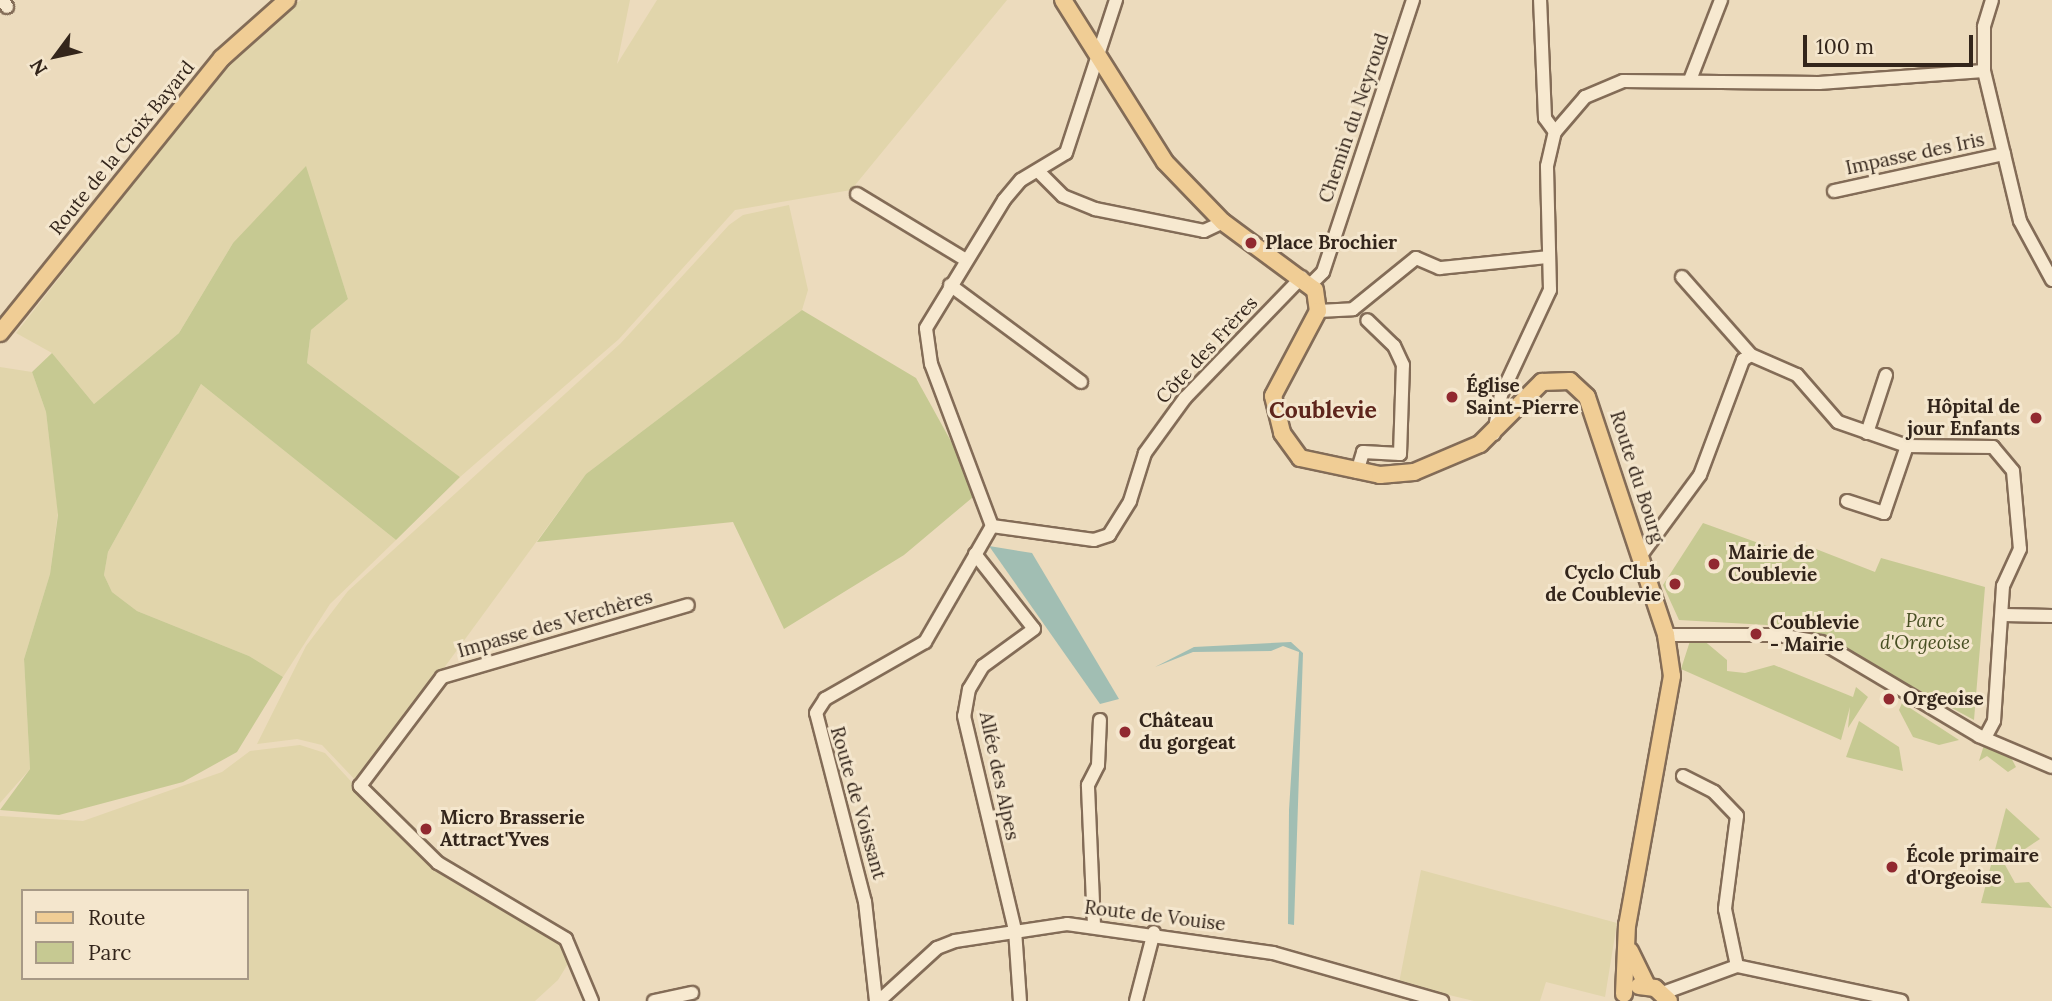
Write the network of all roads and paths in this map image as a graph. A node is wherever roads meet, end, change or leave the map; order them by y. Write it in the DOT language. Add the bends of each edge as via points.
graph roads {
  1 [pos="286,0"];
  2 [pos="1063,0"];
  3 [pos="1116,0"];
  4 [pos="1413,0"];
  5 [pos="1540,0"];
  6 [pos="1721,0"];
  7 [pos="1992,0"];
  8 [pos="1100,59"];
  9 [pos="1984,71"];
  10 [pos="1689,80"];
  11 [pos="1555,132"];
  12 [pos="2004,154"];
  13 [pos="1038,171"];
  14 [pos="1834,191"];
  15 [pos="857,194"];
  16 [pos="1223,222"];
  17 [pos="1548,257"];
  18 [pos="966,260"];
  19 [pos="1682,277"];
  20 [pos="2052,280"];
  21 [pos="1309,284"];
  22 [pos="950,285"];
  23 [pos="1318,311"];
  24 [pos="1367,320"];
  25 [pos="0,333"];
  26 [pos="1751,355"];
  27 [pos="1886,375"];
  28 [pos="1082,383"];
  29 [pos="1867,433"];
  30 [pos="1494,434"];
  31 [pos="1907,446"];
  32 [pos="1357,472"];
  33 [pos="1847,501"];
  34 [pos="992,526"];
  35 [pos="975,554"];
  36 [pos="1641,555"];
  37 [pos="688,606"];
  38 [pos="2004,615"];
  39 [pos="2052,616"];
  40 [pos="1666,635"];
  41 [pos="1100,720"];
  42 [pos="1985,738"];
  43 [pos="2052,768"];
  44 [pos="1683,776"];
  45 [pos="1640,865"];
  46 [pos="1094,925"];
  47 [pos="1015,930"];
  48 [pos="1154,932"];
  49 [pos="1737,966"];
  50 [pos="1647,986"];
  51 [pos="898,988"];
  52 [pos="692,993"];
  53 [pos="1622,997"];
  54 [pos="1666,997"];
  55 [pos="592,1001"];
  56 [pos="654,1001"];
  57 [pos="878,1001"];
  58 [pos="903,1001"];
  59 [pos="1020,1001"];
  60 [pos="1136,1001"];
  61 [pos="1441,1001"];
  62 [pos="1901,1001"];
  1 -- 25 [label="main road, Route de la Croix Bayard" via="222,58"];
  2 -- 8 [label="main road"];
  3 -- 8 [label="street"];
  4 -- 21 [label="street, Chemin du Neyroud" via="1323,272"];
  5 -- 11 [label="street" via="1545,118"];
  6 -- 10 [label="street"];
  7 -- 9 [label="street" via="1984,27"];
  8 -- 13 [label="street" via="1066,153"];
  8 -- 16 [label="main road" via="1165,162"];
  9 -- 10 [label="street" via="1819,83"];
  9 -- 12 [label="street"];
  10 -- 11 [label="street" via="1610,84 1585,97"];
  11 -- 17 [label="street" via="1547,166"];
  12 -- 14 [label="street, Impasse des Iris"];
  12 -- 20 [label="street" via="2020,221"];
  13 -- 16 [label="street" via="1063,196 1095,209 1204,232"];
  13 -- 18 [label="street" via="1004,200"];
  15 -- 18 [label="street"];
  16 -- 21 [label="main road"];
  17 -- 23 [label="street" via="1440,268 1416,258 1353,309"];
  17 -- 30 [label="street" via="1550,290 1501,395"];
  18 -- 22 [label="street"];
  19 -- 26 [label="street"];
  21 -- 23 [label="main road"];
  21 -- 34 [label="street, Côte des Frères" via="1185,398 1145,453 1130,501 1109,535 1094,540"];
  22 -- 28 [label="street"];
  22 -- 34 [label="street" via="926,328 931,364"];
  23 -- 32 [label="main road, Route du Bourg" via="1277,385 1276,419 1300,458"];
  24 -- 32 [label="street" via="1394,346 1403,365 1400,454 1363,452"];
  26 -- 29 [label="street" via="1785,365 1824,412"];
  26 -- 36 [label="street" via="1743,360 1700,475"];
  27 -- 29 [label="street"];
  29 -- 31 [label="street"];
  30 -- 32 [label="main road, Route du Bourg" via="1415,472"];
  30 -- 36 [label="main road, Route du Bourg" via="1542,382 1561,378 1579,388 1595,411"];
  31 -- 33 [label="street" via="1884,513"];
  31 -- 38 [label="street" via="1978,442 2004,455 2013,471 2020,550 2003,586"];
  34 -- 35 [label="street, Route de Voissant"];
  35 -- 47 [label="street, Allée des Alpes" via="1034,629 983,666 969,689 964,716"];
  35 -- 57 [label="street, Route de Voissant" via="925,642 831,695 816,713 865,902"];
  36 -- 40 [label="main road, Route du Bourg"];
  37 -- 55 [label="street, Impasse des Verchères" via="442,677 360,786 438,863 566,939"];
  38 -- 39 [label="street"];
  38 -- 42 [label="street" via="1994,720"];
  40 -- 42 [label="street" via="1779,635 1821,642"];
  40 -- 45 [label="main road, Route du Bourg" via="1672,693"];
  41 -- 46 [label="street" via="1098,765 1088,785"];
  42 -- 43 [label="street"];
  44 -- 49 [label="street" via="1714,792 1737,816 1725,909"];
  45 -- 50 [label="main road, Route du Bourg" via="1629,950"];
  45 -- 53 [label="main road, Route du Bourg" via="1627,925"];
  46 -- 47 [label="street, Route de Vouise"];
  46 -- 48 [label="street, Route de Vouise"];
  47 -- 51 [label="street, Route de Vouise" via="937,948"];
  47 -- 59 [label="street"];
  48 -- 60 [label="street"];
  48 -- 61 [label="street, Route de Vouise" via="1273,953"];
  49 -- 54 [label="street"];
  49 -- 62 [label="street"];
  50 -- 53 [label="main road"];
  50 -- 54 [label="main road"];
  51 -- 57 [label="street, Route de Vouise"];
  51 -- 58 [label="street"];
  52 -- 56 [label="street"];
}
